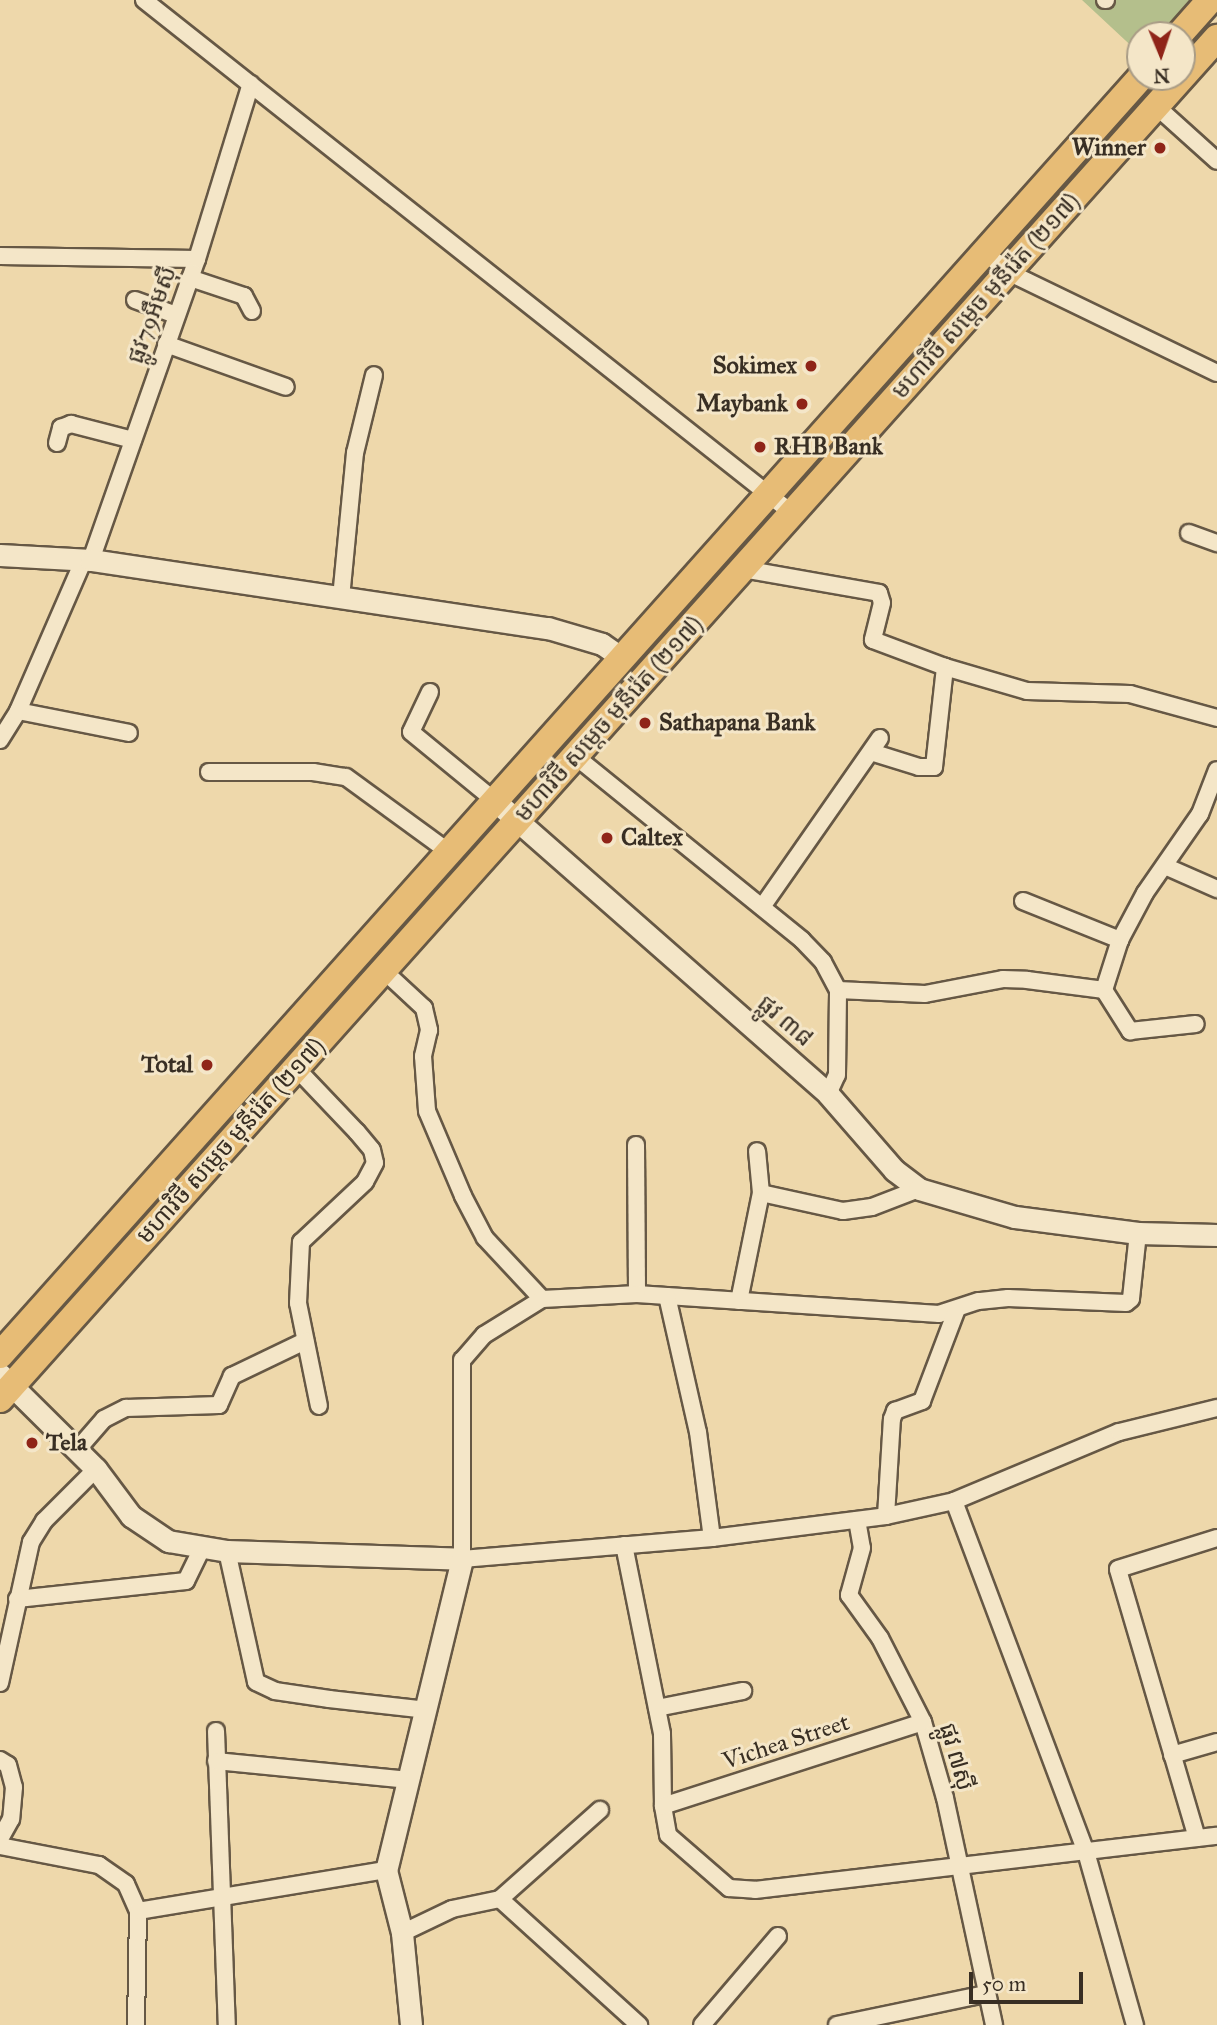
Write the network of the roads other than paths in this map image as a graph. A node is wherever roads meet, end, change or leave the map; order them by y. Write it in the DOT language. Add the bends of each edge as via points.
graph roads {
  1 [pos="145,0"];
  2 [pos="1210,0"];
  3 [pos="1191,21"];
  4 [pos="1217,38"];
  5 [pos="251,84"];
  6 [pos="1129,91"];
  7 [pos="1156,106"];
  8 [pos="1217,160"];
  9 [pos="985,252"];
  10 [pos="0,256"];
  11 [pos="197,259"];
  12 [pos="1008,272"];
  13 [pos="190,278"];
  14 [pos="135,300"];
  15 [pos="252,311"];
  16 [pos="176,315"];
  17 [pos="166,344"];
  18 [pos="1217,373"];
  19 [pos="374,375"];
  20 [pos="286,387"];
  21 [pos="133,440"];
  22 [pos="57,443"];
  23 [pos="770,493"];
  24 [pos="792,513"];
  25 [pos="1189,533"];
  26 [pos="1217,543"];
  27 [pos="0,555"];
  28 [pos="88,559"];
  29 [pos="743,569"];
  30 [pos="341,598"];
  31 [pos="622,658"];
  32 [pos="944,667"];
  33 [pos="430,692"];
  34 [pos="10,712"];
  35 [pos="1217,718"];
  36 [pos="129,733"];
  37 [pos="0,740"];
  38 [pos="575,756"];
  39 [pos="1217,770"];
  40 [pos="209,772"];
  41 [pos="495,801"];
  42 [pos="1211,807"];
  43 [pos="517,821"];
  44 [pos="449,852"];
  45 [pos="1167,867"];
  46 [pos="1217,889"];
  47 [pos="1023,901"];
  48 [pos="762,907"];
  49 [pos="1119,940"];
  50 [pos="383,970"];
  51 [pos="838,990"];
  52 [pos="1104,990"];
  53 [pos="1196,1024"];
  54 [pos="296,1068"];
  55 [pos="828,1094"];
  56 [pos="636,1145"];
  57 [pos="757,1151"];
  58 [pos="919,1189"];
  59 [pos="761,1193"];
  60 [pos="1138,1233"];
  61 [pos="1217,1235"];
  62 [pos="637,1294"];
  63 [pos="667,1296"];
  64 [pos="542,1299"];
  65 [pos="739,1301"];
  66 [pos="957,1309"];
  67 [pos="305,1341"];
  68 [pos="0,1355"];
  69 [pos="4,1386"];
  70 [pos="319,1406"];
  71 [pos="1217,1408"];
  72 [pos="77,1450"];
  73 [pos="96,1469"];
  74 [pos="954,1501"];
  75 [pos="886,1516"];
  76 [pos="857,1520"];
  77 [pos="712,1538"];
  78 [pos="1217,1538"];
  79 [pos="625,1545"];
  80 [pos="202,1548"];
  81 [pos="227,1552"];
  82 [pos="462,1559"];
  83 [pos="17,1599"];
  84 [pos="6,1626"];
  85 [pos="0,1683"];
  86 [pos="743,1691"];
  87 [pos="657,1708"];
  88 [pos="427,1710"];
  89 [pos="923,1722"];
  90 [pos="216,1731"];
  91 [pos="1217,1742"];
  92 [pos="1172,1755"];
  93 [pos="0,1760"];
  94 [pos="216,1761"];
  95 [pos="409,1780"];
  96 [pos="663,1806"];
  97 [pos="600,1810"];
  98 [pos="1217,1836"];
  99 [pos="1197,1838"];
  100 [pos="0,1839"];
  101 [pos="0,1846"];
  102 [pos="1086,1852"];
  103 [pos="958,1868"];
  104 [pos="386,1870"];
  105 [pos="220,1899"];
  106 [pos="500,1899"];
  107 [pos="138,1911"];
  108 [pos="401,1933"];
  109 [pos="778,1936"];
  110 [pos="986,1994"];
  111 [pos="136,2025"];
  112 [pos="227,2025"];
  113 [pos="411,2025"];
  114 [pos="639,2025"];
  115 [pos="702,2025"];
  116 [pos="837,2025"];
  117 [pos="994,2025"];
  118 [pos="1135,2025"];
  1 -- 5 [label="street"];
  2 -- 3 [label="main road"];
  4 -- 7 [label="main road, មហាវិថី សម្តេច មុនីរ៉េត (២១៧)"];
  5 -- 11 [label="street, ផ្លូវ79អឹមស៊ី"];
  5 -- 23 [label="street"];
  6 -- 9 [label="main road, មហាវិថី សម្តេច មុនីរ៉េត (២១៧)"];
  7 -- 8 [label="street"];
  7 -- 12 [label="main road, មហាវិថី សម្តេច មុនីរ៉េត (២១៧)"];
  9 -- 12 [label="street"];
  9 -- 23 [label="main road, មហាវិថី សម្តេច មុនីរ៉េត (២១៧)"];
  10 -- 11 [label="street"];
  11 -- 13 [label="street, ផ្លូវ79អឹមស៊ី"];
  12 -- 18 [label="street"];
  12 -- 24 [label="main road, មហាវិថី សម្តេច មុនីរ៉េត (២១៧)"];
  13 -- 15 [label="street" via="244,296"];
  13 -- 16 [label="street, ផ្លូវ79អឹមស៊ី"];
  14 -- 16 [label="street"];
  16 -- 17 [label="street, ផ្លូវ79អឹមស៊ី"];
  17 -- 20 [label="street"];
  17 -- 21 [label="street, ផ្លូវ79អឹមស៊ី"];
  19 -- 30 [label="street" via="355,453"];
  21 -- 22 [label="street" via="71,424 61,428"];
  21 -- 28 [label="street, ផ្លូវ79អឹមស៊ី"];
  23 -- 24 [label="street"];
  23 -- 31 [label="main road, មហាវិថី សម្តេច មុនីរ៉េត (២១៧)"];
  24 -- 29 [label="main road, មហាវិថី សម្តេច មុនីរ៉េត (២១៧)"];
  25 -- 26 [label="street"];
  27 -- 28 [label="street"];
  28 -- 30 [label="street"];
  28 -- 34 [label="street, ផ្លូវ79អឹមស៊ី"];
  29 -- 32 [label="street" via="878,593 882,603 873,640"];
  29 -- 38 [label="main road, មហាវិថី សម្តេច មុនីរ៉េត (២១៧)"];
  30 -- 31 [label="street" via="548,628 602,644"];
  31 -- 41 [label="main road, មហាវិថី សម្តេច មុនីរ៉េត (២១៧)"];
  32 -- 35 [label="street" via="1027,691 1130,694"];
  32 -- 48 [label="street" via="934,766 919,767 876,745"];
  33 -- 41 [label="street, ផ្លូវ ៣៨" via="411,732"];
  34 -- 36 [label="street"];
  34 -- 37 [label="street, ផ្លូវ79អឹមស៊ី"];
  38 -- 43 [label="main road, មហាវិថី សម្តេច មុនីរ៉េត (២១៧)"];
  38 -- 48 [label="street"];
  39 -- 42 [label="street"];
  40 -- 44 [label="street" via="313,772 346,777"];
  41 -- 43 [label="street, ផ្លូវ ៣៨"];
  41 -- 44 [label="main road, មហាវិថី សម្តេច មុនីរ៉េត (២១៧)"];
  42 -- 45 [label="street"];
  43 -- 50 [label="main road, មហាវិថី សម្តេច មុនីរ៉េត (២១៧)"];
  43 -- 55 [label="street, ផ្លូវ ៣៨"];
  44 -- 68 [label="main road, មហាវិថី សម្តេច មុនីរ៉េត (២១៧)"];
  45 -- 46 [label="street"];
  45 -- 49 [label="street" via="1145,893"];
  47 -- 49 [label="street"];
  48 -- 51 [label="street" via="816,955"];
  49 -- 52 [label="street"];
  50 -- 54 [label="main road, មហាវិថី សម្តេច មុនីរ៉េត (២១៧)"];
  50 -- 64 [label="street" via="424,1009 429,1030 424,1056 427,1111 463,1196 485,1238"];
  51 -- 52 [label="street" via="925,994 1003,979"];
  51 -- 55 [label="street" via="837,1074"];
  52 -- 53 [label="street" via="1130,1031"];
  54 -- 67 [label="street" via="372,1150 375,1163 365,1182 302,1242 298,1303"];
  54 -- 69 [label="main road, មហាវិថី សម្តេច មុនីរ៉េត (២១៧)"];
  55 -- 58 [label="street, ផ្លូវ ៣៨" via="894,1170"];
  56 -- 62 [label="street"];
  57 -- 59 [label="street"];
  58 -- 59 [label="street" via="893,1201 843,1211"];
  58 -- 60 [label="street, ផ្លូវ ៣៨" via="1015,1217"];
  59 -- 65 [label="street"];
  60 -- 61 [label="street, ផ្លូវ ៣៨"];
  60 -- 66 [label="street" via="1126,1303 1009,1298"];
  62 -- 63 [label="street"];
  62 -- 64 [label="street"];
  63 -- 65 [label="street"];
  63 -- 77 [label="street" via="698,1432"];
  64 -- 82 [label="street" via="484,1335 462,1360"];
  65 -- 66 [label="street" via="939,1314"];
  66 -- 75 [label="street" via="922,1401 895,1411 892,1419"];
  67 -- 70 [label="street"];
  67 -- 72 [label="street" via="238,1372 219,1405 126,1408 104,1419"];
  69 -- 72 [label="street"];
  71 -- 74 [label="street" via="1119,1432"];
  72 -- 73 [label="street"];
  73 -- 80 [label="street" via="131,1516 168,1541"];
  73 -- 83 [label="street" via="44,1521 31,1542"];
  74 -- 75 [label="street"];
  74 -- 102 [label="street"];
  75 -- 76 [label="street"];
  76 -- 77 [label="street"];
  76 -- 89 [label="street, ផ្លូវ ៧ស៊ី" via="862,1548 849,1595 880,1638"];
  77 -- 79 [label="street"];
  78 -- 92 [label="street" via="1118,1569"];
  79 -- 82 [label="street"];
  79 -- 87 [label="street"];
  80 -- 81 [label="street"];
  80 -- 83 [label="street" via="186,1581"];
  81 -- 82 [label="street"];
  81 -- 88 [label="street" via="256,1682 315,1697"];
  82 -- 88 [label="street"];
  83 -- 84 [label="street"];
  84 -- 85 [label="street"];
  86 -- 87 [label="street"];
  87 -- 96 [label="street" via="664,1756"];
  88 -- 95 [label="street"];
  89 -- 96 [label="street, Vichea Street"];
  89 -- 103 [label="street, ផ្លូវ ៧ស៊ី" via="945,1798"];
  90 -- 94 [label="street"];
  91 -- 92 [label="street"];
  92 -- 99 [label="street"];
  93 -- 100 [label="street" via="8,1765 14,1787 11,1819"];
  94 -- 95 [label="street" via="328,1768"];
  94 -- 105 [label="street"];
  95 -- 104 [label="street"];
  96 -- 103 [label="street" via="668,1835 729,1888 755,1890"];
  97 -- 106 [label="street"];
  98 -- 99 [label="street"];
  99 -- 102 [label="street"];
  101 -- 107 [label="street" via="113,1871 126,1884"];
  102 -- 103 [label="street"];
  102 -- 118 [label="street"];
  103 -- 110 [label="street, ផ្លូវ ៧ស៊ី"];
  104 -- 105 [label="street"];
  104 -- 108 [label="street"];
  105 -- 107 [label="street"];
  105 -- 112 [label="street"];
  106 -- 108 [label="street" via="452,1909"];
  106 -- 114 [label="street"];
  107 -- 111 [label="street"];
  108 -- 113 [label="street"];
  109 -- 115 [label="street"];
  110 -- 116 [label="street"];
  110 -- 117 [label="street, ផ្លូវ ៧ស៊ី"];
}
